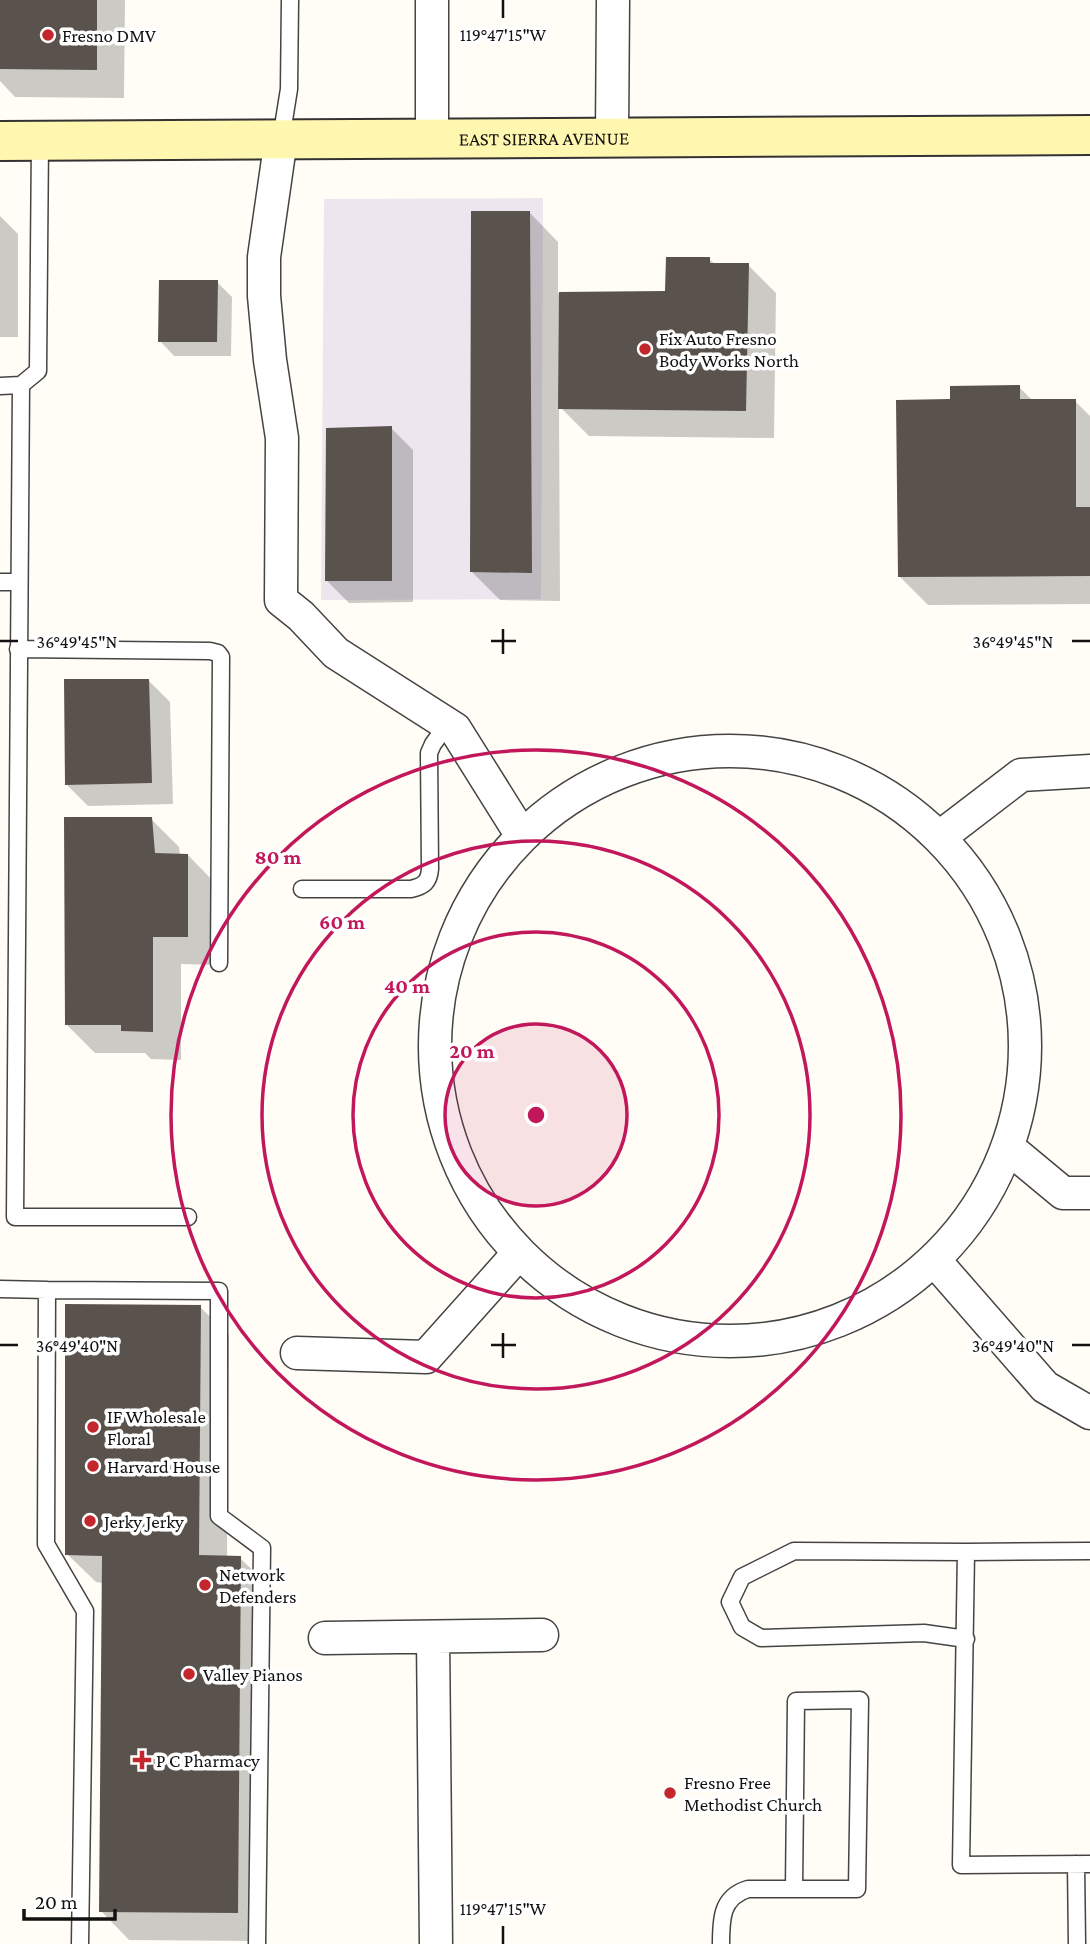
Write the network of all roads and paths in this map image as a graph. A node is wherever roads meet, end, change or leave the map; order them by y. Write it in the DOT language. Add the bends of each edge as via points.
graph roads {
  1 [pos="290,0"];
  2 [pos="432,0"];
  3 [pos="613,0"];
  4 [pos="1090,135"];
  5 [pos="612,137"];
  6 [pos="432,138"];
  7 [pos="281,139"];
  8 [pos="0,141"];
  9 [pos="40,141"];
  10 [pos="20,385"];
  11 [pos="0,386"];
  12 [pos="0,582"];
  13 [pos="19,582"];
  14 [pos="19,649"];
  15 [pos="447,725"];
  16 [pos="1090,771"];
  17 [pos="0,793"];
  18 [pos="18,793"];
  19 [pos="522,836"];
  20 [pos="940,837"];
  21 [pos="302,889"];
  22 [pos="219,963"];
  23 [pos="8,1040"];
  24 [pos="8,1135"];
  25 [pos="1010,1149"];
  26 [pos="1090,1193"];
  27 [pos="188,1217"];
  28 [pos="519,1254"];
  29 [pos="935,1261"];
  30 [pos="0,1289"];
  31 [pos="47,1290"];
  32 [pos="297,1353"];
  33 [pos="1090,1413"];
  34 [pos="1090,1551"];
  35 [pos="965,1552"];
  36 [pos="542,1635"];
  37 [pos="433,1637"];
  38 [pos="325,1638"];
  39 [pos="966,1639"];
  40 [pos="1083,1864"];
  41 [pos="794,1889"];
  42 [pos="79,1944"];
  43 [pos="257,1944"];
  44 [pos="436,1944"];
  45 [pos="721,1944"];
  46 [pos="1077,1944"];
  1 -- 7 [label="lane" via="289,89"];
  2 -- 6 [label="street"];
  3 -- 5 [label="street"];
  4 -- 5 [label="main road, EAST SIERRA AVENUE"];
  5 -- 6 [label="main road, EAST SIERRA AVENUE"];
  6 -- 7 [label="main road, EAST SIERRA AVENUE"];
  7 -- 9 [label="main road, EAST SIERRA AVENUE"];
  7 -- 15 [label="street" via="264,257 264,296 282,438 281,600 335,653"];
  8 -- 9 [label="main road, EAST SIERRA AVENUE"];
  9 -- 10 [label="lane" via="38,371"];
  10 -- 11 [label="lane"];
  10 -- 13 [label="lane"];
  12 -- 13 [label="lane"];
  13 -- 14 [label="lane"];
  14 -- 18 [label="lane"];
  14 -- 22 [label="lane" via="210,651 221,657"];
  15 -- 19 [label="street" via="454,729"];
  15 -- 21 [label="lane" via="429,753 430,877 426,883 411,889"];
  16 -- 20 [label="street" via="1021,775"];
  17 -- 18 [label="lane"];
  18 -- 23 [label="lane"];
  19 -- 20 [label="street" via="573,795 633,766 698,752 764,752 829,767 888,796"];
  19 -- 28 [label="street" via="484,881 457,931 439,986 433,1044 439,1102 455,1157 482,1209"];
  20 -- 25 [label="street" via="983,890 1012,950 1026,1016 1026,1083"];
  23 -- 24 [label="lane"];
  24 -- 27 [label="lane" via="15,1217"];
  25 -- 26 [label="street" via="1063,1193"];
  25 -- 29 [label="street" via="979,1209"];
  28 -- 29 [label="street" via="562,1291 613,1318 668,1336 725,1342 783,1338 838,1322 890,1296"];
  28 -- 32 [label="street" via="426,1357"];
  29 -- 33 [label="street" via="1045,1387"];
  30 -- 31 [label="lane"];
  31 -- 42 [label="lane" via="46,1544 85,1611"];
  31 -- 43 [label="lane" via="219,1291 219,1516 262,1548"];
  34 -- 35 [label="lane"];
  35 -- 39 [label="lane"];
  35 -- 39 [label="lane" via="794,1551 742,1577 730,1602 742,1627 761,1638 923,1633"];
  36 -- 37 [label="street"];
  37 -- 38 [label="street"];
  37 -- 44 [label="street"];
  39 -- 40 [label="lane" via="961,1866"];
  40 -- 46 [label="lane"];
  41 -- 41 [label="lane" via="857,1889 860,1700 796,1701"];
  41 -- 45 [label="lane" via="747,1889 732,1897 723,1913"];
}
